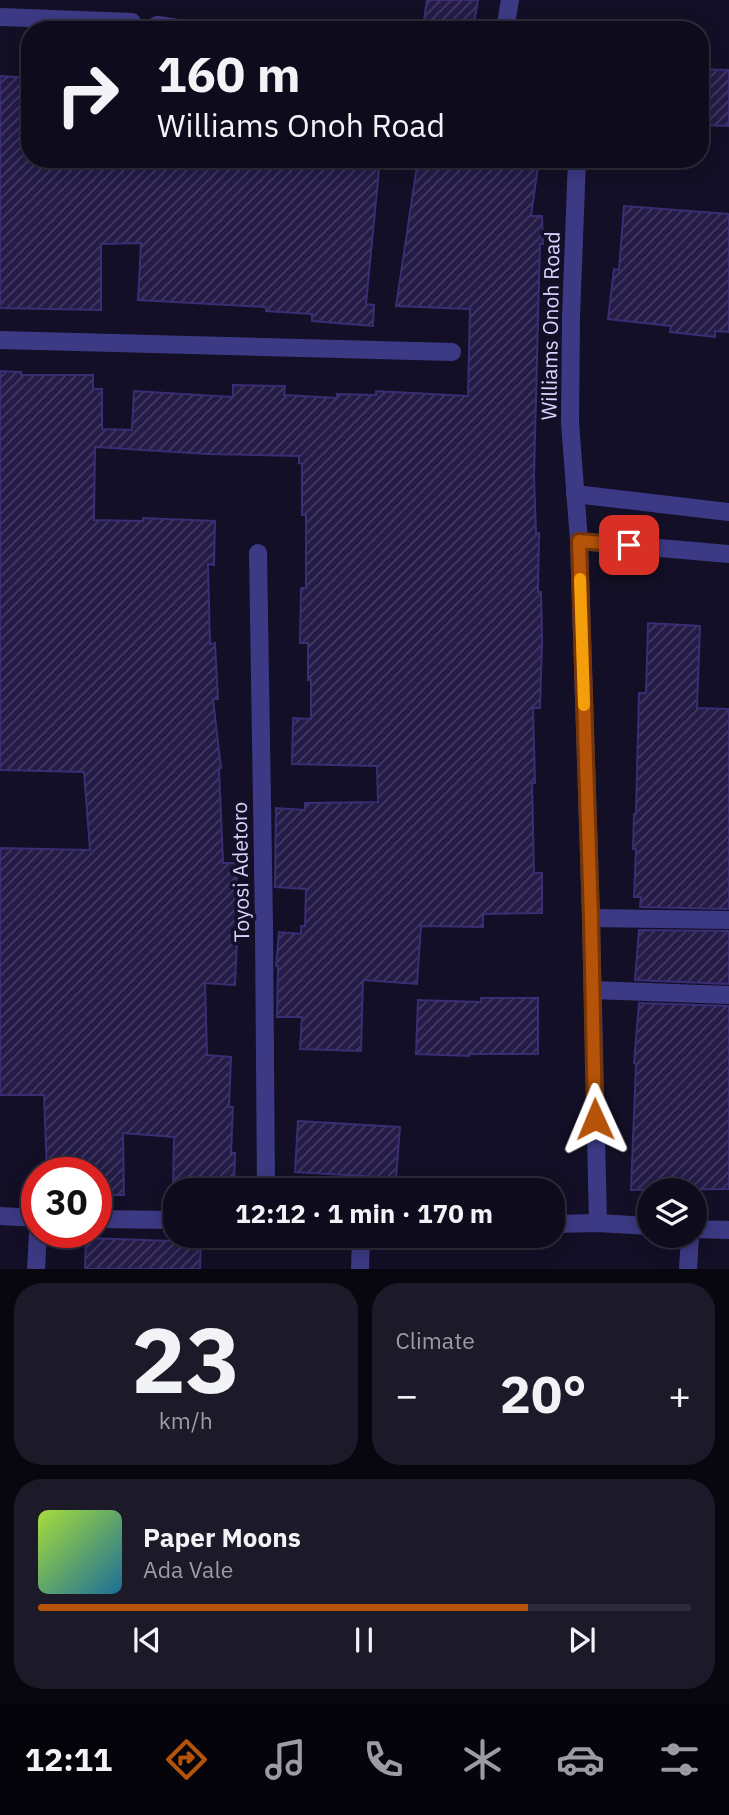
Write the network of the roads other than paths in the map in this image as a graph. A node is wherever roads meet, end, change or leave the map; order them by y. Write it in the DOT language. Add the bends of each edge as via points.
graph roads {
  1 [pos="510,0"];
  2 [pos="1,12"];
  3 [pos="119,21"];
  4 [pos="506,21"];
  5 [pos="577,168"];
  6 [pos="0,340"];
  7 [pos="452,352"];
  8 [pos="575,494"];
  9 [pos="729,512"];
  10 [pos="579,541"];
  11 [pos="258,552"];
  12 [pos="729,554"];
  13 [pos="591,918"];
  14 [pos="729,920"];
  15 [pos="593,990"];
  16 [pos="729,995"];
  17 [pos="266,1178"];
  18 [pos="0,1216"];
  19 [pos="21,1217"];
  20 [pos="112,1219"];
  21 [pos="163,1220"];
  22 [pos="598,1223"];
  23 [pos="565,1224"];
  24 [pos="637,1225"];
  25 [pos="707,1229"];
  26 [pos="729,1230"];
  27 [pos="37,1248"];
  28 [pos="361,1248"];
  29 [pos="689,1248"];
  30 [pos="36,1269"];
  31 [pos="360,1269"];
  32 [pos="688,1269"];
  1 -- 4 [label="street"];
  2 -- 3 [label="street"];
  5 -- 8 [label="street, Williams Onoh Road" via="570,422"];
  6 -- 7 [label="street"];
  8 -- 9 [label="street"];
  8 -- 10 [label="street, Williams Onoh Road"];
  10 -- 12 [label="street"];
  10 -- 13 [label="street, Williams Onoh Road"];
  11 -- 17 [label="street, Toyosi Adetoro"];
  13 -- 14 [label="street"];
  13 -- 15 [label="street, Williams Onoh Road"];
  15 -- 16 [label="street"];
  15 -- 22 [label="street, Williams Onoh Road"];
  18 -- 19 [label="street"];
  20 -- 21 [label="street"];
  22 -- 23 [label="street"];
  22 -- 24 [label="street"];
  25 -- 26 [label="street"];
  27 -- 30 [label="street"];
  28 -- 31 [label="street"];
  29 -- 32 [label="street"];
}
